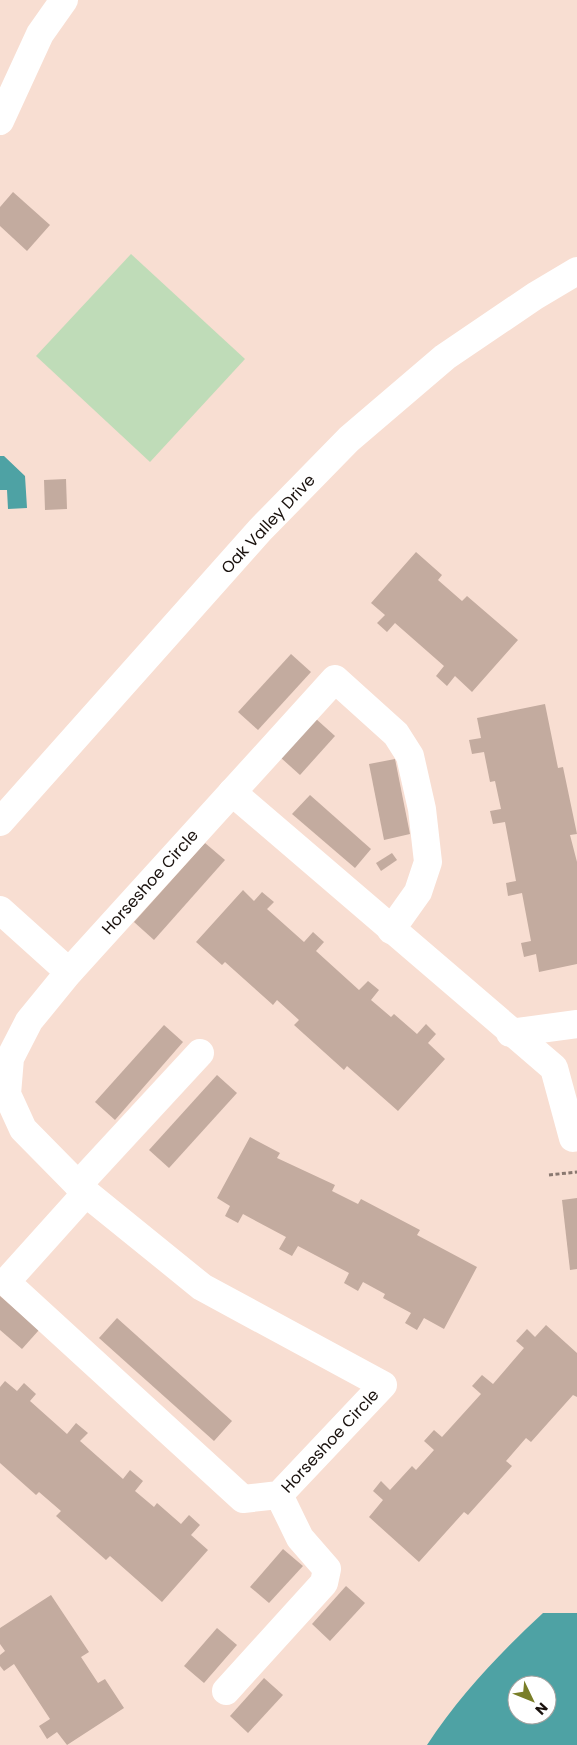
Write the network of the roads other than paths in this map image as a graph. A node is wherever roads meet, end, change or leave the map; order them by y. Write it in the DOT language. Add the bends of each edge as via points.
graph roads {
  1 [pos="64,0"];
  2 [pos="0,121"];
  3 [pos="577,271"];
  4 [pos="232,792"];
  5 [pos="0,822"];
  6 [pos="0,910"];
  7 [pos="391,930"];
  8 [pos="69,972"];
  9 [pos="577,1024"];
  10 [pos="510,1033"];
  11 [pos="200,1053"];
  12 [pos="577,1137"];
  13 [pos="82,1189"];
  14 [pos="279,1495"];
  15 [pos="226,1691"];
  1 -- 2 [label="street" via="40,34"];
  3 -- 5 [label="street, Oak Valley Drive" via="534,296 445,357 348,439 260,530"];
  4 -- 7 [label="street"];
  4 -- 7 [label="street, Horseshoe Circle" via="335,679 396,734 410,756 422,809 428,862 418,892"];
  4 -- 8 [label="street, Horseshoe Circle"];
  6 -- 8 [label="street"];
  7 -- 10 [label="street"];
  8 -- 13 [label="street, Horseshoe Circle" via="29,1021 10,1058 8,1094 23,1129"];
  9 -- 10 [label="street"];
  10 -- 12 [label="street" via="554,1068 573,1138"];
  11 -- 13 [label="street"];
  13 -- 14 [label="street, Horseshoe Circle" via="6,1282 243,1499"];
  13 -- 14 [label="street, Horseshoe Circle" via="202,1288 383,1385"];
  14 -- 15 [label="street" via="300,1538 327,1569 324,1583"];
}
